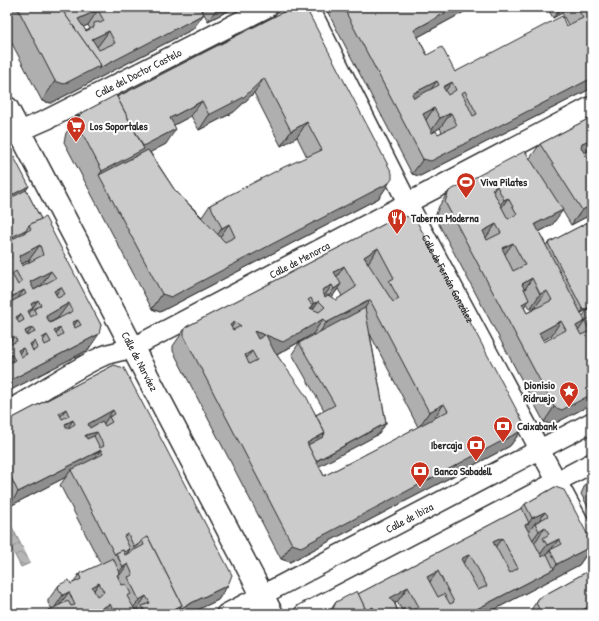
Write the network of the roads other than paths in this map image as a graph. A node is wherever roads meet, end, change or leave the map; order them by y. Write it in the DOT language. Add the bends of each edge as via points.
graph roads {
  1 [pos="268,7"];
  2 [pos="309,7"];
  3 [pos="592,106"];
  4 [pos="7,108"];
  5 [pos="13,134"];
  6 [pos="407,202"];
  7 [pos="132,348"];
  8 [pos="7,411"];
  9 [pos="592,422"];
  10 [pos="540,449"];
  11 [pos="592,463"];
  12 [pos="557,481"];
  13 [pos="592,547"];
  14 [pos="262,595"];
  15 [pos="226,614"];
  16 [pos="272,614"];
  17 [pos="304,614"];
  1 -- 5 [label="street, Calle del Doctor Castelo" via="48,119"];
  2 -- 6 [label="street, Calle de Fernán González"];
  3 -- 6 [label="street, Calle de Menorca"];
  4 -- 5 [label="street, Calle de Narváez"];
  5 -- 7 [label="street, Calle de Narváez"];
  6 -- 7 [label="street, Calle de Menorca"];
  6 -- 10 [label="street, Calle de Fernán González"];
  7 -- 8 [label="street, Calle de Menorca" via="104,356 54,382 38,395"];
  7 -- 14 [label="street, Calle de Narváez"];
  9 -- 10 [label="street, Calle de Ibiza"];
  10 -- 12 [label="street, Calle de Fernán González"];
  10 -- 14 [label="street, Calle de Ibiza"];
  11 -- 12 [label="street"];
  12 -- 13 [label="street, Calle de Fernán González"];
  12 -- 17 [label="street"];
  14 -- 15 [label="street, Calle de Ibiza"];
  14 -- 16 [label="street, Calle de Narváez"];
}
